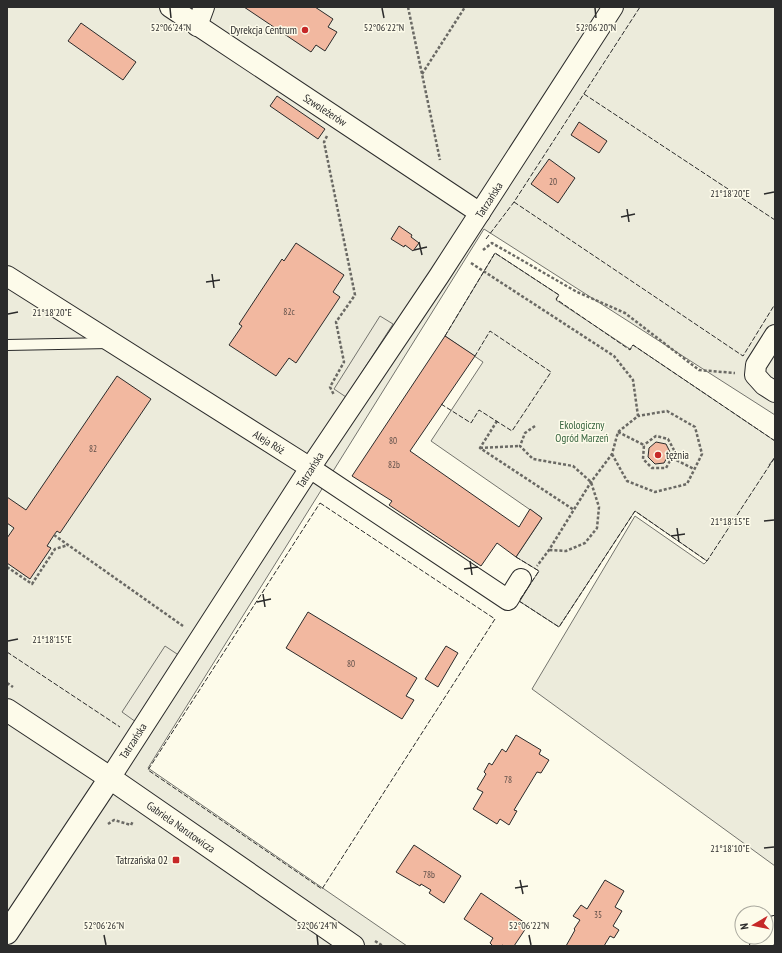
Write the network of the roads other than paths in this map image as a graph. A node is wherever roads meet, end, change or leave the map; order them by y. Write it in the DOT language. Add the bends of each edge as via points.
graph roads {
  1 [pos="170,7"];
  2 [pos="204,7"];
  3 [pos="613,7"];
  4 [pos="197,26"];
  5 [pos="480,213"];
  6 [pos="7,276"];
  7 [pos="775,335"];
  8 [pos="112,343"];
  9 [pos="7,345"];
  10 [pos="775,392"];
  11 [pos="310,468"];
  12 [pos="528,574"];
  13 [pos="7,710"];
  14 [pos="110,778"];
  15 [pos="775,926"];
  16 [pos="7,933"];
  17 [pos="353,946"];
  18 [pos="760,946"];
  1 -- 4 [label="street, Szwoleżerów"];
  2 -- 4 [label="street"];
  3 -- 5 [label="street, Tatrzańska"];
  4 -- 5 [label="street, Szwoleżerów"];
  5 -- 11 [label="street, Tatrzańska" via="461,257"];
  6 -- 8 [label="street, Aleja Róż"];
  7 -- 10 [label="street" via="756,365 755,375"];
  8 -- 9 [label="lane"];
  8 -- 11 [label="street, Aleja Róż"];
  11 -- 12 [label="street, Aleja Róż" via="508,600"];
  11 -- 14 [label="street, Tatrzańska"];
  13 -- 14 [label="street, Gabriela Narutowicza"];
  14 -- 16 [label="street, Tatrzańska"];
  14 -- 17 [label="street, Gabriela Narutowicza"];
  15 -- 18 [label="street"];
}
